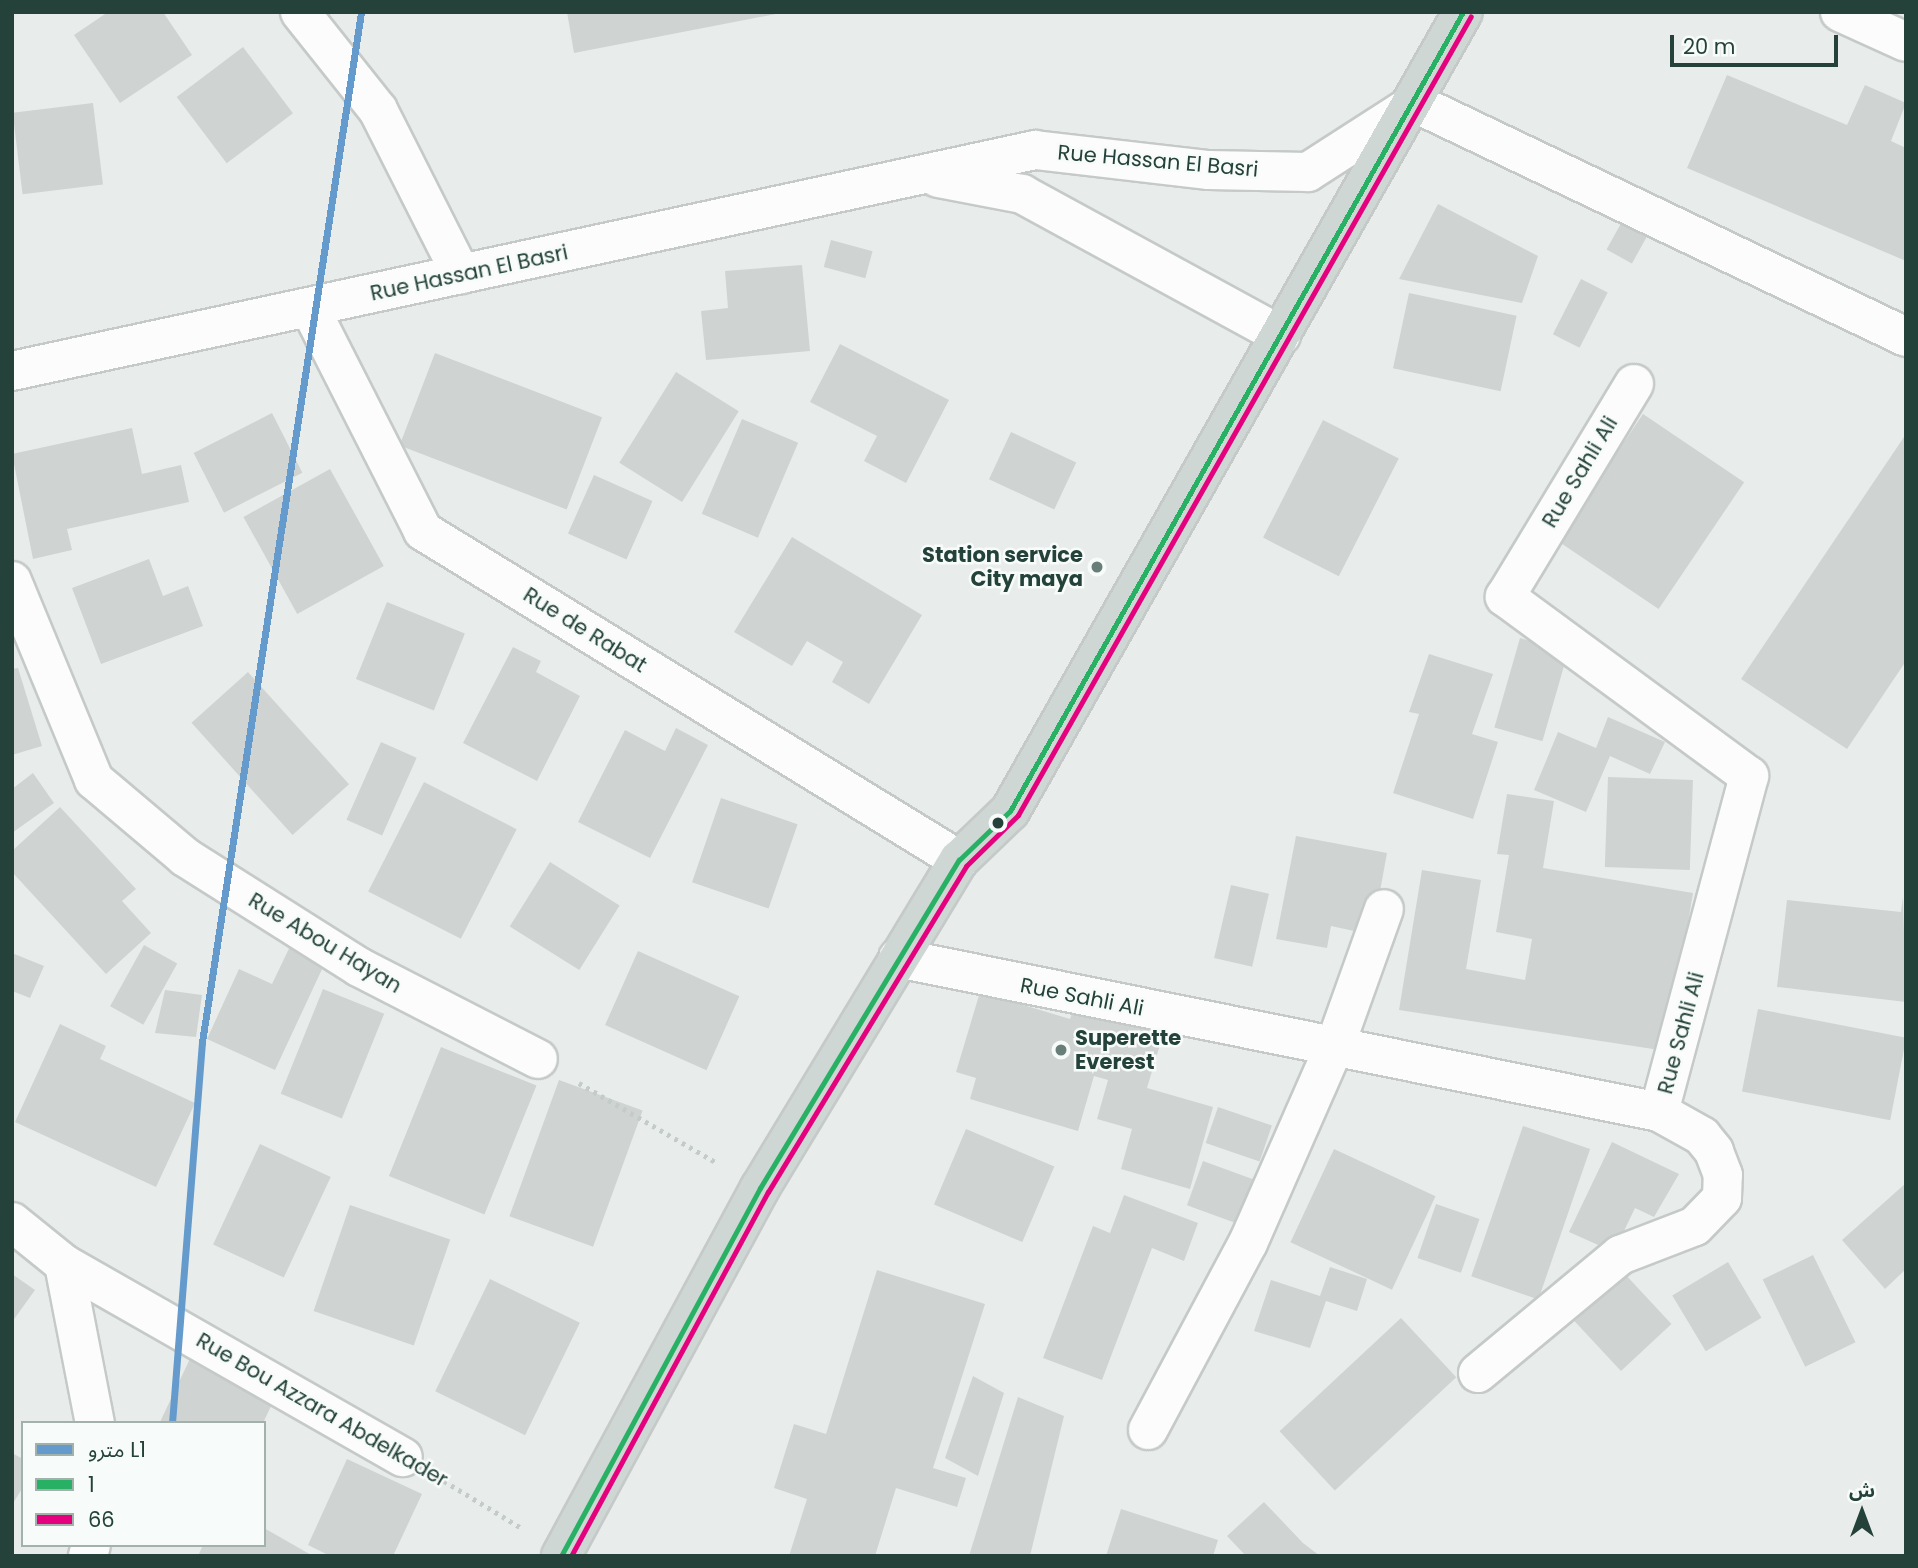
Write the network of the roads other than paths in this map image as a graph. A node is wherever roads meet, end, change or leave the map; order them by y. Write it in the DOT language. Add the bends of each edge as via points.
graph roads {
  1 [pos="300,12"];
  2 [pos="1463,12"];
  3 [pos="1840,12"];
  4 [pos="1906,41"];
  5 [pos="1415,103"];
  6 [pos="926,176"];
  7 [pos="461,274"];
  8 [pos="310,308"];
  9 [pos="1281,335"];
  10 [pos="1906,337"];
  11 [pos="12,371"];
  12 [pos="1634,384"];
  13 [pos="12,581"];
  14 [pos="959,860"];
  15 [pos="1384,909"];
  16 [pos="898,958"];
  17 [pos="1336,1043"];
  18 [pos="538,1059"];
  19 [pos="1660,1112"];
  20 [pos="12,1222"];
  21 [pos="64,1264"];
  22 [pos="1478,1373"];
  23 [pos="96,1421"];
  24 [pos="1149,1430"];
  25 [pos="403,1457"];
  26 [pos="562,1554"];
  1 -- 7 [label="street" via="378,110"];
  2 -- 5 [label="main road"];
  3 -- 4 [label="street"];
  5 -- 6 [label="street, Rue Hassan El Basri" via="1308,172 1209,170 1035,150"];
  5 -- 9 [label="main road"];
  5 -- 10 [label="street"];
  6 -- 7 [label="street, Rue Hassan El Basri"];
  6 -- 9 [label="street, Rue Hassan El Basri" via="1022,194"];
  7 -- 8 [label="street, Rue Hassan El Basri"];
  8 -- 11 [label="street, Rue Hassan El Basri"];
  8 -- 14 [label="street, Rue de Rabat" via="423,531"];
  9 -- 14 [label="main road" via="1010,811"];
  12 -- 19 [label="street, Rue Sahli Ali" via="1505,597 1749,776"];
  13 -- 18 [label="street, Rue Abou Hayan" via="94,780 185,857 359,967"];
  14 -- 16 [label="main road"];
  15 -- 17 [label="street"];
  16 -- 17 [label="street, Rue Sahli Ali"];
  16 -- 26 [label="main road" via="760,1188"];
  17 -- 19 [label="street, Rue Sahli Ali" via="1441,1071"];
  17 -- 24 [label="street" via="1248,1243"];
  19 -- 22 [label="street" via="1702,1136 1714,1151 1723,1175 1722,1198 1695,1226 1620,1255"];
  20 -- 21 [label="street, Rue Bou Azzara Abdelkader"];
  21 -- 23 [label="street"];
  21 -- 25 [label="street, Rue Bou Azzara Abdelkader"];
}
